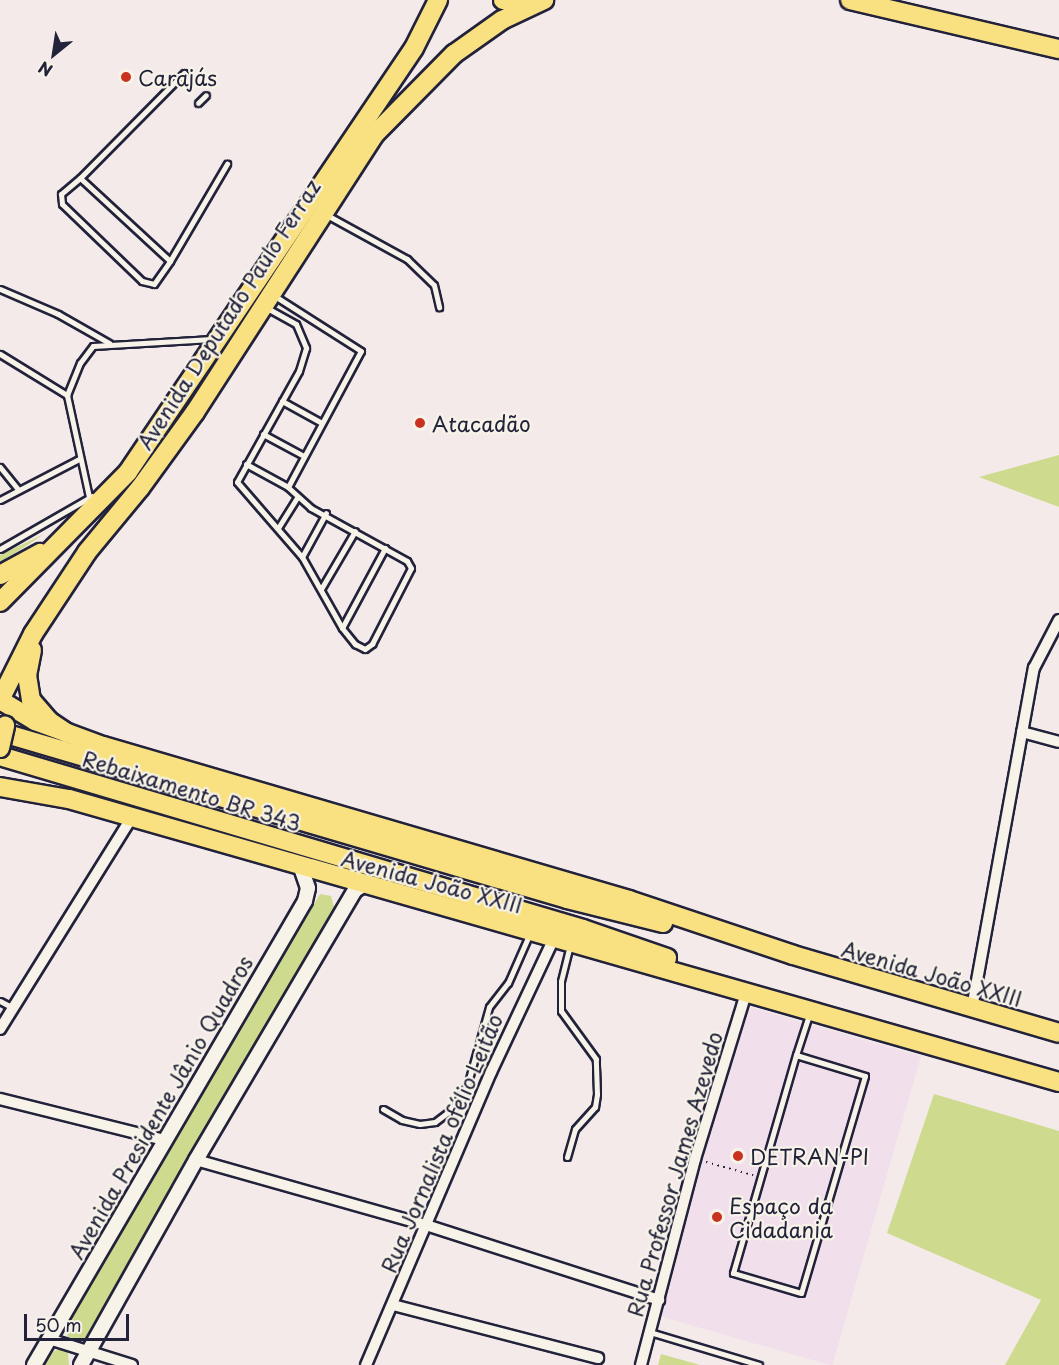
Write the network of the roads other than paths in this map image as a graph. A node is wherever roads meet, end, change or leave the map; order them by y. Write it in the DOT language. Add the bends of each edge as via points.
graph roads {
  1 [pos="438,0"];
  2 [pos="503,0"];
  3 [pos="850,0"];
  4 [pos="540,2"];
  5 [pos="1059,49"];
  6 [pos="184,73"];
  7 [pos="206,95"];
  8 [pos="198,103"];
  9 [pos="227,164"];
  10 [pos="80,178"];
  11 [pos="321,212"];
  12 [pos="170,261"];
  13 [pos="0,289"];
  14 [pos="267,300"];
  15 [pos="440,307"];
  16 [pos="217,339"];
  17 [pos="110,344"];
  18 [pos="0,354"];
  19 [pos="67,395"];
  20 [pos="282,402"];
  21 [pos="320,422"];
  22 [pos="263,434"];
  23 [pos="302,455"];
  24 [pos="79,459"];
  25 [pos="246,464"];
  26 [pos="0,467"];
  27 [pos="128,472"];
  28 [pos="288,487"];
  29 [pos="18,489"];
  30 [pos="297,497"];
  31 [pos="89,498"];
  32 [pos="0,500"];
  33 [pos="326,513"];
  34 [pos="278,528"];
  35 [pos="355,531"];
  36 [pos="64,538"];
  37 [pos="385,548"];
  38 [pos="0,549"];
  39 [pos="87,552"];
  40 [pos="302,557"];
  41 [pos="0,575"];
  42 [pos="321,589"];
  43 [pos="0,602"];
  44 [pos="1059,620"];
  45 [pos="342,627"];
  46 [pos="0,700"];
  47 [pos="2,729"];
  48 [pos="1022,732"];
  49 [pos="67,733"];
  50 [pos="1059,742"];
  51 [pos="0,748"];
  52 [pos="0,756"];
  53 [pos="0,787"];
  54 [pos="132,816"];
  55 [pos="354,837"];
  56 [pos="371,866"];
  57 [pos="302,868"];
  58 [pos="363,885"];
  59 [pos="530,931"];
  60 [pos="563,940"];
  61 [pos="793,955"];
  62 [pos="746,993"];
  63 [pos="0,1001"];
  64 [pos="13,1008"];
  65 [pos="972,1008"];
  66 [pos="811,1010"];
  67 [pos="851,1022"];
  68 [pos="0,1029"];
  69 [pos="1059,1033"];
  70 [pos="796,1055"];
  71 [pos="1059,1082"];
  72 [pos="0,1099"];
  73 [pos="383,1109"];
  74 [pos="165,1140"];
  75 [pos="567,1157"];
  76 [pos="196,1160"];
  77 [pos="426,1225"];
  78 [pos="659,1300"];
  79 [pos="393,1305"];
  80 [pos="650,1332"];
  81 [pos="50,1339"];
  82 [pos="89,1352"];
  83 [pos="598,1358"];
  84 [pos="34,1365"];
  85 [pos="81,1365"];
  86 [pos="132,1365"];
  87 [pos="366,1365"];
  88 [pos="641,1365"];
  89 [pos="759,1365"];
  1 -- 16 [label="main road, Avenida Deputado Paulo Ferraz" via="408,57"];
  2 -- 4 [label="main road"];
  3 -- 5 [label="main road"];
  4 -- 11 [label="main road, Avenida Deputado Paulo Ferraz" via="502,20 434,71 374,135"];
  6 -- 10 [label="lane"];
  7 -- 8 [label="lane"];
  9 -- 12 [label="lane"];
  10 -- 12 [label="lane"];
  10 -- 12 [label="lane" via="61,194 62,204 142,281 154,284"];
  11 -- 14 [label="main road, Avenida Deputado Paulo Ferraz"];
  11 -- 15 [label="lane" via="407,259 434,285"];
  13 -- 17 [label="lane" via="58,314"];
  14 -- 20 [label="lane" via="296,324 306,348"];
  14 -- 21 [label="lane" via="361,351"];
  14 -- 39 [label="main road, Avenida Deputado Paulo Ferraz" via="140,488"];
  16 -- 17 [label="lane"];
  16 -- 27 [label="main road, Avenida Deputado Paulo Ferraz"];
  17 -- 19 [label="lane" via="93,346 80,363"];
  18 -- 19 [label="lane"];
  19 -- 24 [label="lane"];
  20 -- 21 [label="lane"];
  20 -- 22 [label="lane"];
  21 -- 23 [label="lane"];
  22 -- 23 [label="lane"];
  22 -- 25 [label="lane"];
  23 -- 28 [label="lane"];
  24 -- 29 [label="lane"];
  24 -- 31 [label="lane"];
  25 -- 28 [label="lane"];
  25 -- 34 [label="lane" via="237,482 240,491"];
  26 -- 29 [label="lane"];
  27 -- 31 [label="lane, Avenida Deputado Paulo Ferraz"];
  27 -- 36 [label="main road, Avenida Deputado Paulo Ferraz"];
  28 -- 30 [label="lane"];
  29 -- 32 [label="lane"];
  30 -- 33 [label="lane"];
  30 -- 34 [label="lane"];
  31 -- 38 [label="lane, Avenida Deputado Paulo Ferraz"];
  33 -- 35 [label="lane"];
  33 -- 40 [label="lane"];
  34 -- 40 [label="lane"];
  35 -- 37 [label="lane"];
  35 -- 42 [label="lane"];
  36 -- 41 [label="main road"];
  36 -- 43 [label="main road, Avenida Deputado Paulo Ferraz"];
  37 -- 45 [label="lane"];
  37 -- 45 [label="lane" via="411,568 372,644 365,649 355,644"];
  39 -- 46 [label="main road, Avenida Deputado Paulo Ferraz" via="33,634"];
  39 -- 49 [label="main road" via="30,654 27,675 31,700 49,721"];
  40 -- 42 [label="lane"];
  42 -- 45 [label="lane"];
  44 -- 48 [label="street" via="1034,668"];
  46 -- 47 [label="main road"];
  46 -- 49 [label="main road, Avenida João XXIII" via="13,711"];
  47 -- 51 [label="main road, bridge"];
  47 -- 55 [label="main road, Rebaixamento BR 343"];
  48 -- 50 [label="street"];
  48 -- 65 [label="street"];
  49 -- 61 [label="main road, Avenida João XXIII" via="629,900"];
  52 -- 56 [label="main road, Rebaixamento BR 343"];
  53 -- 54 [label="main road, Avenida João XXIII" via="28,789"];
  54 -- 57 [label="main road, Avenida João XXIII"];
  54 -- 64 [label="street"];
  55 -- 61 [label="main road, Avenida João XXIII" via="567,899"];
  56 -- 67 [label="main road, Avenida João XXIII" via="583,929"];
  57 -- 58 [label="main road, Avenida João XXIII"];
  57 -- 74 [label="street, Avenida Presidente Jânio Quadros" via="308,888 305,901"];
  58 -- 59 [label="main road, Avenida João XXIII"];
  58 -- 76 [label="street" via="355,890"];
  59 -- 60 [label="main road, Avenida João XXIII"];
  59 -- 73 [label="lane" via="508,983 489,1007 467,1086 452,1109 435,1122 420,1124 402,1120"];
  60 -- 62 [label="main road, Avenida João XXIII"];
  60 -- 75 [label="lane" via="561,1011 596,1059 597,1094 595,1107 575,1129"];
  60 -- 77 [label="street, Rua Jornalista ofélio Leitão" via="491,1072"];
  61 -- 65 [label="main road, Avenida João XXIII"];
  62 -- 66 [label="main road, Avenida João XXIII"];
  62 -- 78 [label="street, Rua Professor James Azevedo" via="695,1159"];
  63 -- 64 [label="lane"];
  64 -- 68 [label="street"];
  65 -- 69 [label="main road, Avenida João XXIII"];
  66 -- 67 [label="main road, Avenida João XXIII"];
  66 -- 70 [label="lane"];
  67 -- 71 [label="main road, Avenida João XXIII"];
  70 -- 70 [label="lane" via="733,1273 801,1293 865,1076"];
  72 -- 74 [label="street"];
  74 -- 81 [label="street, Avenida Presidente Jânio Quadros"];
  76 -- 77 [label="street"];
  76 -- 82 [label="street"];
  77 -- 78 [label="street"];
  77 -- 79 [label="street, Rua Jornalista ofélio Leitão"];
  78 -- 80 [label="street, Rua Professor James Azevedo"];
  79 -- 83 [label="street"];
  79 -- 87 [label="street, Rua Jornalista ofélio Leitão"];
  80 -- 88 [label="street, Rua Professor James Azevedo"];
  80 -- 89 [label="lane"];
  81 -- 82 [label="street"];
  81 -- 84 [label="street, Avenida Presidente Jânio Quadros"];
  82 -- 85 [label="street"];
  82 -- 86 [label="street"];
}
